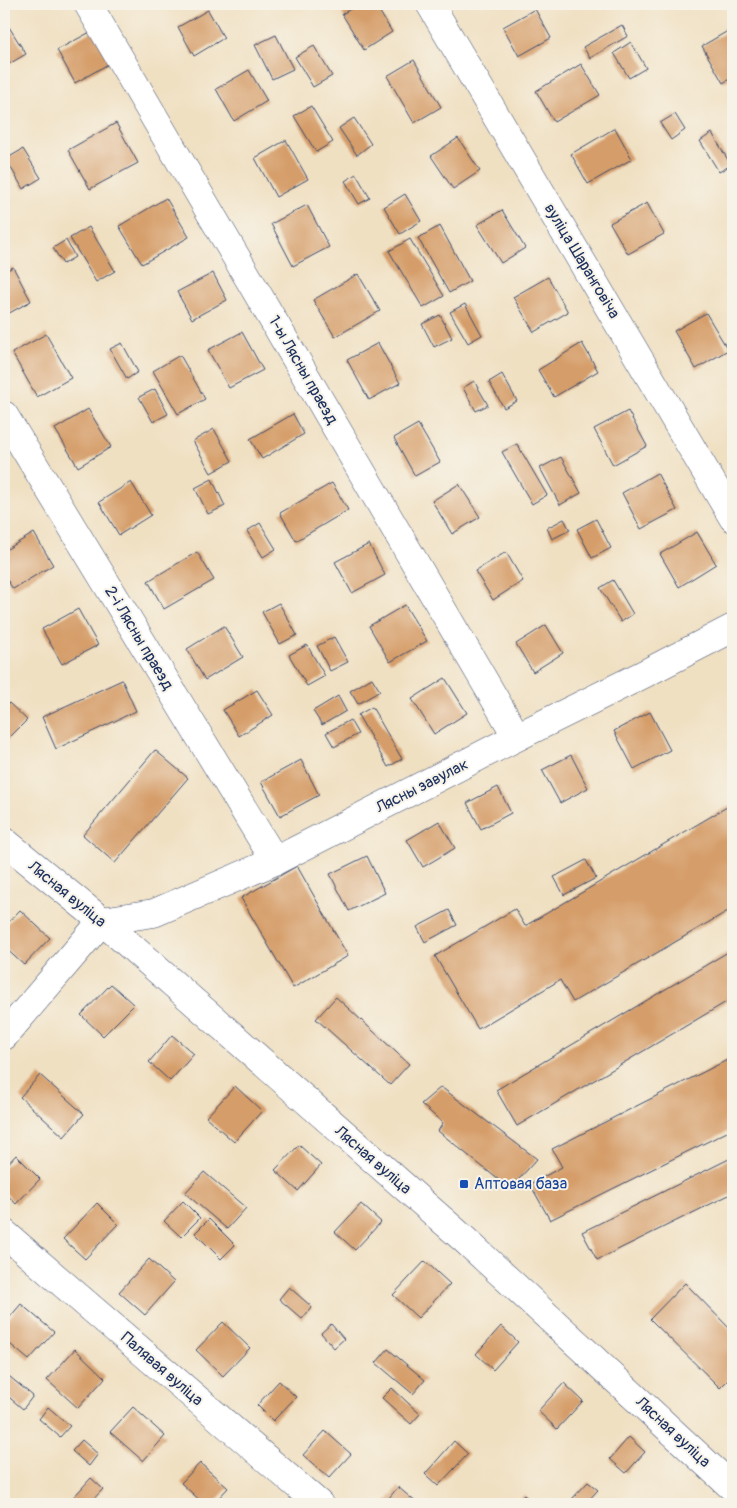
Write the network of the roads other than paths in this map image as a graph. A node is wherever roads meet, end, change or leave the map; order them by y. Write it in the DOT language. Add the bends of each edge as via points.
graph roads {
  1 [pos="88,4"];
  2 [pos="430,4"];
  3 [pos="4,415"];
  4 [pos="733,518"];
  5 [pos="733,628"];
  6 [pos="517,737"];
  7 [pos="4,842"];
  8 [pos="275,860"];
  9 [pos="102,921"];
  10 [pos="4,1036"];
  11 [pos="4,1233"];
  12 [pos="733,1488"];
  13 [pos="320,1504"];
  1 -- 6 [label="street, 1-ы Лясны праезд"];
  2 -- 4 [label="street, вуліца Шаранговіча"];
  3 -- 8 [label="street, 2-і Лясны праезд"];
  5 -- 6 [label="street, Лясны завулак"];
  6 -- 8 [label="street, Лясны завулак"];
  7 -- 9 [label="street, Лясная вуліца"];
  8 -- 9 [label="street, Лясны завулак" via="154,913"];
  9 -- 10 [label="street"];
  9 -- 12 [label="street, Лясная вуліца" via="465,1240"];
  11 -- 13 [label="street, Палявая вуліца"];
}
